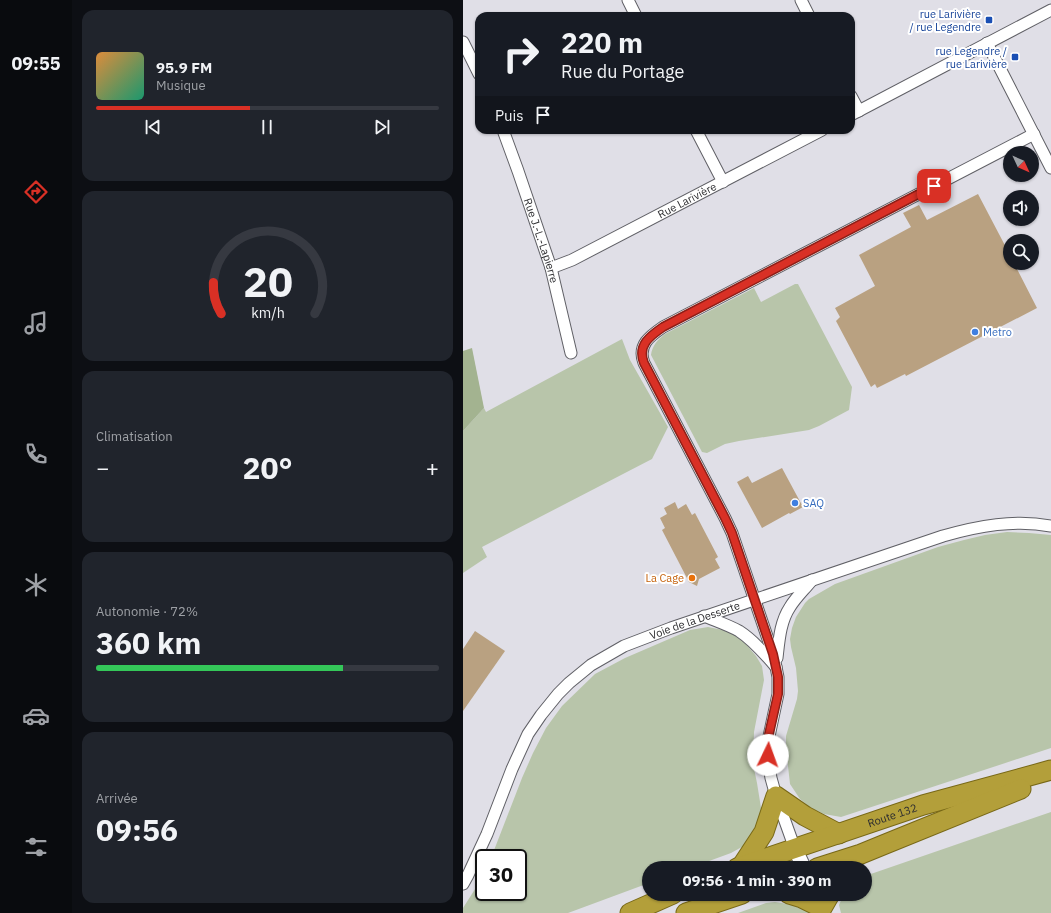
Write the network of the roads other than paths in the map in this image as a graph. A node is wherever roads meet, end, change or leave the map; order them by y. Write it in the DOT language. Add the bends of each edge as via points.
graph roads {
  1 [pos="628,0"];
  2 [pos="801,0"];
  3 [pos="1051,10"];
  4 [pos="634,12"];
  5 [pos="807,12"];
  6 [pos="463,42"];
  7 [pos="987,43"];
  8 [pos="475,66"];
  9 [pos="855,113"];
  10 [pos="504,134"];
  11 [pos="698,134"];
  12 [pos="814,134"];
  13 [pos="1034,134"];
  14 [pos="1051,168"];
  15 [pos="723,182"];
  16 [pos="551,268"];
  17 [pos="571,353"];
  18 [pos="1051,526"];
  19 [pos="813,580"];
  20 [pos="755,599"];
  21 [pos="704,616"];
  22 [pos="776,667"];
  23 [pos="1051,770"];
  24 [pos="1051,776"];
  25 [pos="776,796"];
  26 [pos="839,834"];
  27 [pos="795,849"];
  28 [pos="743,861"];
  29 [pos="758,861"];
  30 [pos="801,861"];
  31 [pos="855,861"];
  32 [pos="463,884"];
  33 [pos="657,901"];
  34 [pos="721,901"];
  35 [pos="630,913"];
  36 [pos="686,913"];
  1 -- 4 [label="street"];
  2 -- 5 [label="street"];
  3 -- 7 [label="street"];
  6 -- 8 [label="street"];
  7 -- 9 [label="street"];
  7 -- 13 [label="street"];
  10 -- 16 [label="street, Rue J.-L.-Lapierre"];
  11 -- 15 [label="street"];
  12 -- 15 [label="street, Rue Larivière"];
  13 -- 14 [label="street"];
  13 -- 20 [label="street" via="663,327 653,334 644,346 641,356 644,363 725,518"];
  15 -- 16 [label="street, Rue Larivière" via="572,260"];
  16 -- 17 [label="street, Rue J.-L.-Lapierre"];
  18 -- 19 [label="street, Voie de la Desserte" via="1005,524 970,529"];
  19 -- 20 [label="street, Voie de la Desserte"];
  19 -- 22 [label="street" via="789,607 779,634"];
  20 -- 21 [label="street, Voie de la Desserte"];
  20 -- 22 [label="street"];
  21 -- 22 [label="street" via="740,632"];
  21 -- 32 [label="street, Voie de la Desserte" via="613,652 586,670 558,694 534,724 522,746 487,834"];
  22 -- 25 [label="street" via="778,694 768,748 769,769"];
  23 -- 26 [label="highway, Route 132" via="923,805"];
  24 -- 31 [label="highway, Route 132"];
  25 -- 26 [label="highway" via="805,816"];
  25 -- 27 [label="street"];
  25 -- 28 [label="highway" via="764,832"];
  26 -- 27 [label="highway, Route 132"];
  27 -- 29 [label="highway, Route 132"];
  27 -- 30 [label="street"];
  33 -- 35 [label="highway"];
  34 -- 36 [label="highway"];
}
